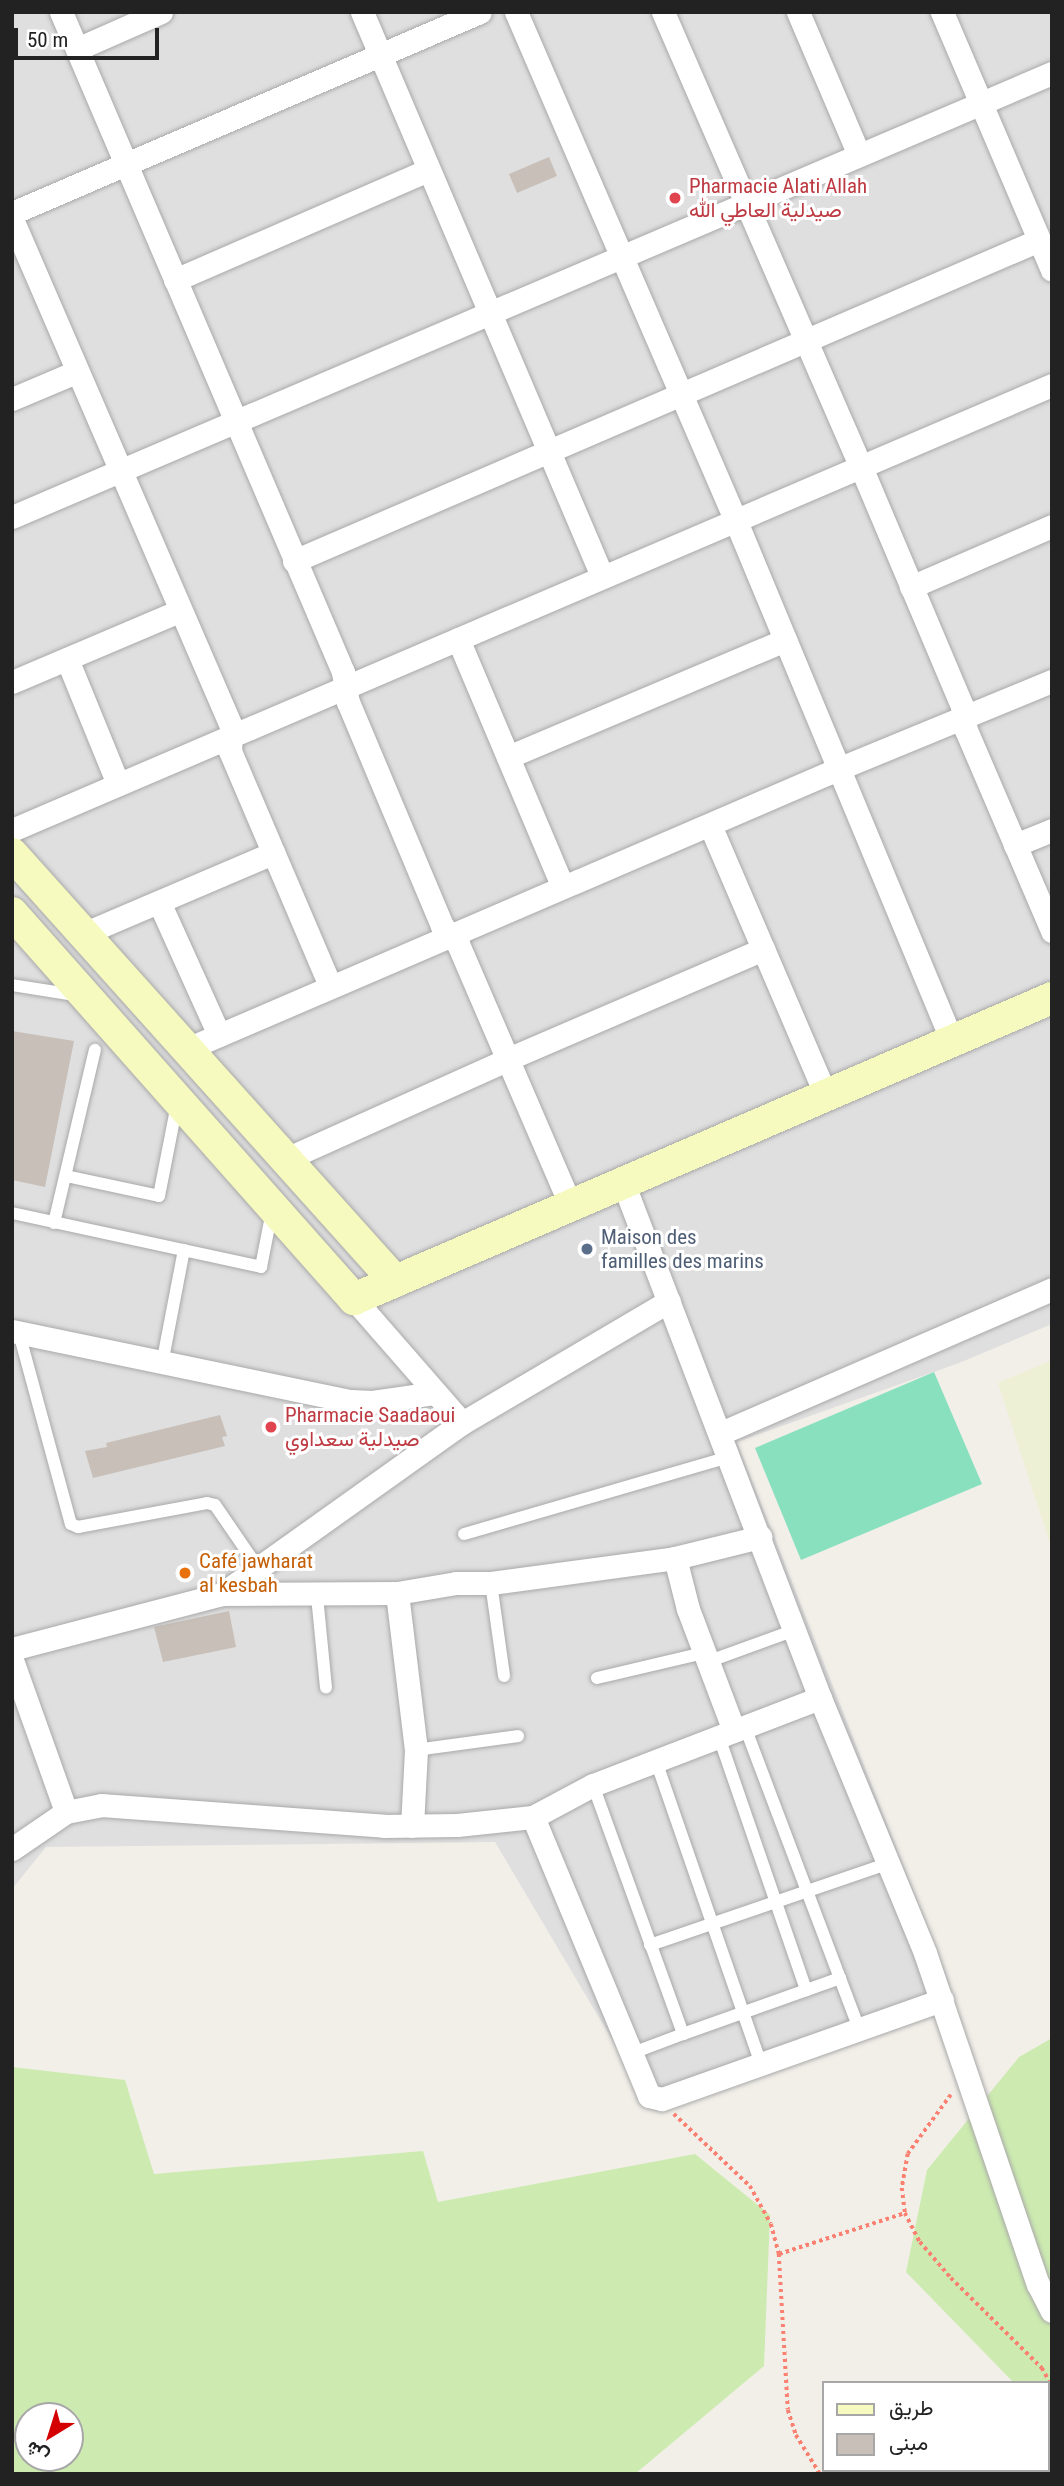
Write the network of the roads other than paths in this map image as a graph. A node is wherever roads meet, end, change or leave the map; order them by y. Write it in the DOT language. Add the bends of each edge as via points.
graph roads {
  1 [pos="61,12"];
  2 [pos="162,12"];
  3 [pos="362,12"];
  4 [pos="480,12"];
  5 [pos="516,12"];
  6 [pos="663,12"];
  7 [pos="797,12"];
  8 [pos="942,12"];
  9 [pos="77,49"];
  10 [pos="380,55"];
  11 [pos="1052,73"];
  12 [pos="982,103"];
  13 [pos="859,155"];
  14 [pos="125,165"];
  15 [pos="428,170"];
  16 [pos="746,202"];
  17 [pos="12,216"];
  18 [pos="1039,240"];
  19 [pos="622,256"];
  20 [pos="1052,270"];
  21 [pos="175,281"];
  22 [pos="491,313"];
  23 [pos="806,342"];
  24 [pos="76,372"];
  25 [pos="1052,385"];
  26 [pos="681,394"];
  27 [pos="12,399"];
  28 [pos="234,422"];
  29 [pos="550,452"];
  30 [pos="861,467"];
  31 [pos="119,471"];
  32 [pos="12,517"];
  33 [pos="735,519"];
  34 [pos="1052,526"];
  35 [pos="294,561"];
  36 [pos="602,576"];
  37 [pos="911,587"];
  38 [pos="179,611"];
  39 [pos="458,639"];
  40 [pos="785,640"];
  41 [pos="67,659"];
  42 [pos="1052,681"];
  43 [pos="12,682"];
  44 [pos="346,687"];
  45 [pos="964,719"];
  46 [pos="231,737"];
  47 [pos="508,757"];
  48 [pos="838,769"];
  49 [pos="118,784"];
  50 [pos="710,825"];
  51 [pos="12,830"];
  52 [pos="1052,830"];
  53 [pos="1015,845"];
  54 [pos="273,853"];
  55 [pos="12,854"];
  56 [pos="563,887"];
  57 [pos="159,902"];
  58 [pos="12,913"];
  59 [pos="1052,931"];
  60 [pos="83,934"];
  61 [pos="450,935"];
  62 [pos="763,949"];
  63 [pos="12,985"];
  64 [pos="330,986"];
  65 [pos="86,997"];
  66 [pos="1052,998"];
  67 [pos="219,1035"];
  68 [pos="952,1041"];
  69 [pos="187,1049"];
  70 [pos="95,1050"];
  71 [pos="508,1059"];
  72 [pos="826,1095"];
  73 [pos="178,1099"];
  74 [pos="286,1159"];
  75 [pos="66,1175"];
  76 [pos="624,1185"];
  77 [pos="273,1205"];
  78 [pos="572,1207"];
  79 [pos="12,1213"];
  80 [pos="54,1223"];
  81 [pos="184,1250"];
  82 [pos="395,1281"];
  83 [pos="1052,1290"];
  84 [pos="354,1298"];
  85 [pos="669,1300"];
  86 [pos="16,1332"];
  87 [pos="162,1364"];
  88 [pos="435,1393"];
  89 [pos="462,1423"];
  90 [pos="721,1433"];
  91 [pos="729,1457"];
  92 [pos="464,1534"];
  93 [pos="760,1537"];
  94 [pos="675,1558"];
  95 [pos="259,1569"];
  96 [pos="491,1583"];
  97 [pos="397,1593"];
  98 [pos="222,1594"];
  99 [pos="317,1596"];
  100 [pos="794,1630"];
  101 [pos="12,1649"];
  102 [pos="705,1657"];
  103 [pos="12,1660"];
  104 [pos="504,1676"];
  105 [pos="597,1678"];
  106 [pos="326,1688"];
  107 [pos="820,1698"];
  108 [pos="733,1732"];
  109 [pos="517,1736"];
  110 [pos="416,1750"];
  111 [pos="656,1761"];
  112 [pos="593,1785"];
  113 [pos="66,1812"];
  114 [pos="533,1817"];
  115 [pos="412,1826"];
  116 [pos="12,1849"];
  117 [pos="887,1864"];
  118 [pos="807,1891"];
  119 [pos="776,1902"];
  120 [pos="714,1923"];
  121 [pos="650,1945"];
  122 [pos="840,1978"];
  123 [pos="806,1990"];
  124 [pos="942,2000"];
  125 [pos="744,2012"];
  126 [pos="859,2028"];
  127 [pos="683,2034"];
  128 [pos="630,2054"];
  129 [pos="761,2064"];
  130 [pos="1052,2311"];
  1 -- 9 [label="street"];
  2 -- 9 [label="street"];
  3 -- 10 [label="street"];
  4 -- 10 [label="street"];
  5 -- 19 [label="street"];
  6 -- 16 [label="street"];
  7 -- 13 [label="street"];
  8 -- 12 [label="street"];
  9 -- 14 [label="street"];
  10 -- 14 [label="street"];
  10 -- 15 [label="street"];
  11 -- 12 [label="street"];
  12 -- 13 [label="street"];
  12 -- 18 [label="street"];
  13 -- 16 [label="street"];
  14 -- 17 [label="street"];
  14 -- 21 [label="street"];
  15 -- 21 [label="street"];
  15 -- 22 [label="street"];
  16 -- 19 [label="street"];
  16 -- 23 [label="street"];
  17 -- 24 [label="street"];
  18 -- 20 [label="street"];
  18 -- 23 [label="street"];
  19 -- 22 [label="street"];
  19 -- 26 [label="street"];
  21 -- 28 [label="street"];
  22 -- 28 [label="street"];
  22 -- 29 [label="street"];
  23 -- 26 [label="street"];
  23 -- 30 [label="street"];
  24 -- 27 [label="street"];
  24 -- 31 [label="street"];
  25 -- 30 [label="street"];
  26 -- 29 [label="street"];
  26 -- 33 [label="street"];
  28 -- 31 [label="street"];
  28 -- 35 [label="street"];
  29 -- 35 [label="street"];
  29 -- 36 [label="street"];
  30 -- 33 [label="street"];
  30 -- 37 [label="street"];
  31 -- 32 [label="street"];
  31 -- 38 [label="street"];
  33 -- 36 [label="street"];
  33 -- 40 [label="street"];
  34 -- 37 [label="street"];
  35 -- 44 [label="street"];
  36 -- 39 [label="street"];
  37 -- 45 [label="street"];
  38 -- 41 [label="street"];
  38 -- 46 [label="street" via="231,726"];
  39 -- 44 [label="street"];
  39 -- 47 [label="street"];
  40 -- 47 [label="street"];
  40 -- 48 [label="street"];
  41 -- 43 [label="street"];
  41 -- 49 [label="street"];
  42 -- 45 [label="street"];
  44 -- 46 [label="street"];
  44 -- 61 [label="street" via="348,702 442,926"];
  45 -- 48 [label="street"];
  45 -- 53 [label="street"];
  46 -- 49 [label="street"];
  46 -- 54 [label="street" via="230,751"];
  47 -- 56 [label="street"];
  48 -- 50 [label="street"];
  48 -- 68 [label="street"];
  49 -- 51 [label="street"];
  50 -- 56 [label="street"];
  50 -- 62 [label="street"];
  52 -- 53 [label="street"];
  53 -- 59 [label="street"];
  54 -- 57 [label="street"];
  54 -- 64 [label="street"];
  55 -- 60 [label="street"];
  56 -- 61 [label="street"];
  57 -- 60 [label="street"];
  57 -- 67 [label="street"];
  58 -- 65 [label="street"];
  60 -- 69 [label="street"];
  61 -- 64 [label="street"];
  61 -- 71 [label="street"];
  62 -- 71 [label="street"];
  62 -- 72 [label="street"];
  63 -- 65 [label="lane"];
  64 -- 67 [label="street"];
  65 -- 73 [label="street"];
  66 -- 68 [label="street"];
  67 -- 69 [label="street"];
  68 -- 72 [label="street"];
  69 -- 74 [label="street"];
  70 -- 75 [label="lane"];
  71 -- 74 [label="street"];
  71 -- 78 [label="street"];
  72 -- 76 [label="street"];
  73 -- 75 [label="lane" via="159,1196"];
  73 -- 77 [label="street"];
  74 -- 82 [label="street"];
  75 -- 80 [label="lane"];
  76 -- 78 [label="street"];
  76 -- 85 [label="street"];
  77 -- 81 [label="lane" via="261,1267"];
  77 -- 84 [label="street"];
  78 -- 82 [label="street"];
  79 -- 80 [label="lane"];
  80 -- 81 [label="lane"];
  81 -- 87 [label="lane"];
  82 -- 84 [label="street"];
  83 -- 90 [label="street"];
  84 -- 88 [label="street"];
  85 -- 89 [label="street"];
  85 -- 90 [label="street"];
  86 -- 87 [label="street"];
  86 -- 95 [label="lane" via="71,1524 78,1527 207,1503 215,1505"];
  87 -- 88 [label="street" via="351,1401"];
  88 -- 89 [label="street"];
  89 -- 95 [label="street"];
  90 -- 91 [label="street"];
  91 -- 92 [label="lane"];
  91 -- 93 [label="street"];
  93 -- 94 [label="street"];
  93 -- 100 [label="street"];
  94 -- 96 [label="street"];
  94 -- 102 [label="street"];
  95 -- 98 [label="street"];
  96 -- 97 [label="street" via="456,1583"];
  96 -- 104 [label="lane"];
  97 -- 99 [label="street"];
  97 -- 110 [label="street"];
  98 -- 99 [label="street"];
  98 -- 101 [label="street"];
  99 -- 106 [label="lane"];
  100 -- 102 [label="lane"];
  100 -- 107 [label="street"];
  102 -- 105 [label="lane"];
  102 -- 108 [label="street"];
  103 -- 113 [label="street"];
  107 -- 108 [label="street"];
  107 -- 117 [label="street"];
  108 -- 111 [label="street"];
  108 -- 118 [label="lane"];
  108 -- 119 [label="lane"];
  109 -- 110 [label="lane"];
  110 -- 115 [label="street"];
  111 -- 112 [label="street"];
  111 -- 120 [label="lane"];
  112 -- 114 [label="street"];
  112 -- 121 [label="lane"];
  113 -- 115 [label="street" via="114,1805"];
  113 -- 116 [label="street"];
  114 -- 115 [label="street"];
  114 -- 128 [label="street"];
  117 -- 118 [label="lane"];
  117 -- 124 [label="street"];
  118 -- 119 [label="lane"];
  118 -- 122 [label="lane"];
  119 -- 120 [label="lane"];
  119 -- 123 [label="lane"];
  120 -- 121 [label="lane"];
  120 -- 125 [label="lane"];
  121 -- 127 [label="lane"];
  122 -- 123 [label="lane"];
  122 -- 126 [label="lane"];
  123 -- 125 [label="lane"];
  124 -- 126 [label="street"];
  124 -- 130 [label="street" via="1038,2284"];
  125 -- 127 [label="lane"];
  125 -- 129 [label="lane"];
  126 -- 129 [label="street"];
  127 -- 128 [label="lane"];
  128 -- 129 [label="street" via="645,2091 662,2099"];
}
